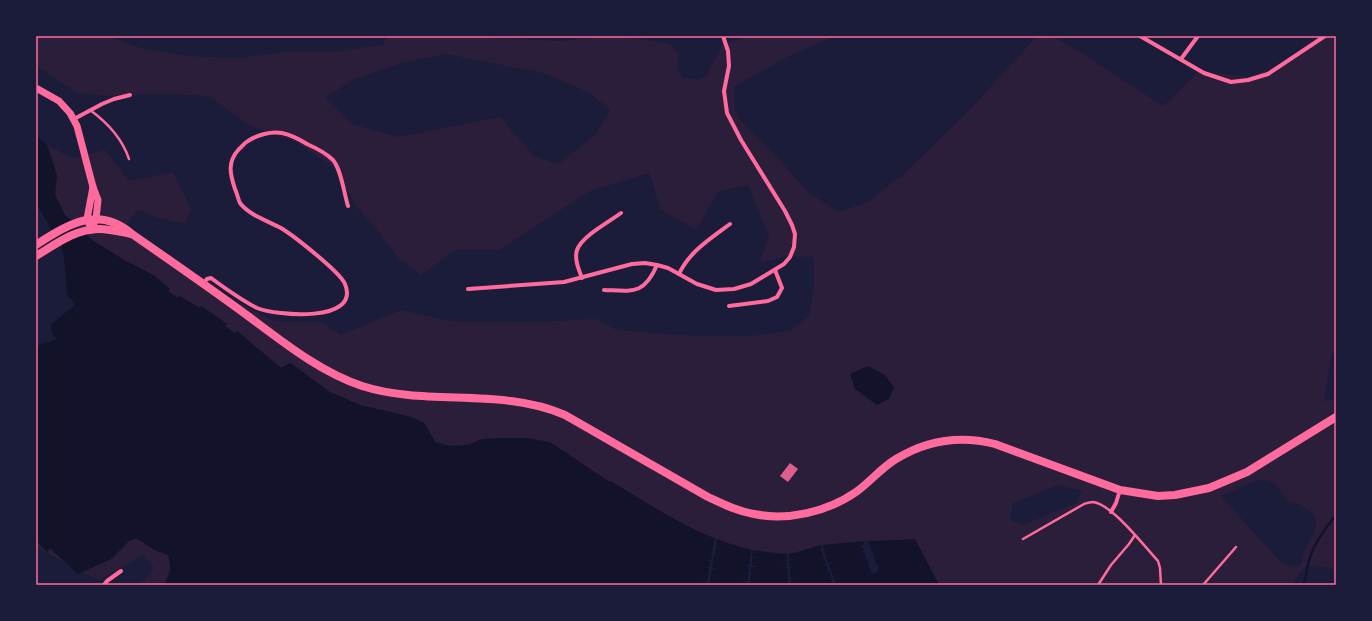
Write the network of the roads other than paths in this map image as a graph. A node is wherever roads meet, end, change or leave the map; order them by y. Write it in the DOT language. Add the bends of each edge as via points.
graph roads {
  1 [pos="724,36"];
  2 [pos="1140,36"];
  3 [pos="1198,36"];
  4 [pos="1325,36"];
  5 [pos="1181,59"];
  6 [pos="36,88"];
  7 [pos="130,95"];
  8 [pos="90,110"];
  9 [pos="74,120"];
  10 [pos="129,159"];
  11 [pos="93,187"];
  12 [pos="348,206"];
  13 [pos="621,213"];
  14 [pos="96,219"];
  15 [pos="83,220"];
  16 [pos="730,224"];
  17 [pos="91,230"];
  18 [pos="132,234"];
  19 [pos="36,245"];
  20 [pos="36,256"];
  21 [pos="657,265"];
  22 [pos="775,270"];
  23 [pos="679,274"];
  24 [pos="582,278"];
  25 [pos="203,284"];
  26 [pos="468,288"];
  27 [pos="604,290"];
  28 [pos="729,306"];
  29 [pos="1336,417"];
  30 [pos="1120,490"];
  31 [pos="1111,512"];
  32 [pos="1135,535"];
  33 [pos="1023,539"];
  34 [pos="1236,547"];
  35 [pos="121,571"];
  36 [pos="104,585"];
  37 [pos="1098,585"];
  38 [pos="1161,585"];
  39 [pos="1203,585"];
  1 -- 22 [label="street" via="729,66 724,91 727,113 785,211 795,234 790,257"];
  2 -- 5 [label="street"];
  3 -- 5 [label="street"];
  4 -- 5 [label="street" via="1268,74 1248,80 1231,82 1204,73"];
  6 -- 9 [label="main road" via="59,100"];
  7 -- 8 [label="street"];
  8 -- 9 [label="street"];
  8 -- 10 [label="lane" via="110,127 125,148"];
  9 -- 11 [label="main road"];
  11 -- 14 [label="main road" via="98,200"];
  11 -- 15 [label="main road"];
  12 -- 25 [label="street" via="338,169 333,160 319,150 289,134 277,132 247,141 236,152 230,165 240,202 250,212 302,242 336,273 345,284 346,300 339,308 328,312 276,312 259,308 212,278"];
  13 -- 24 [label="street" via="584,239 577,250"];
  14 -- 15 [label="main road"];
  14 -- 17 [label="main road"];
  14 -- 18 [label="main road" via="121,226"];
  15 -- 17 [label="main road"];
  15 -- 19 [label="main road" via="63,228"];
  16 -- 23 [label="street" via="688,258"];
  17 -- 18 [label="main road"];
  17 -- 20 [label="main road" via="71,235"];
  18 -- 25 [label="main road"];
  21 -- 23 [label="street"];
  21 -- 24 [label="street" via="632,264"];
  21 -- 27 [label="street" via="643,287 624,291"];
  22 -- 23 [label="street" via="751,284 734,289 716,290 697,284"];
  22 -- 28 [label="street" via="782,288 778,297 768,301"];
  24 -- 26 [label="street" via="564,282"];
  25 -- 30 [label="main road" via="310,359 348,380 406,395 516,402 550,409 714,500 755,514 796,515 830,506 856,492 895,460 920,447 947,440 981,440 995,444"];
  29 -- 30 [label="main road" via="1247,472 1219,485 1197,491 1158,496"];
  30 -- 31 [label="street"];
  31 -- 32 [label="lane"];
  31 -- 33 [label="lane" via="1098,503 1090,502"];
  32 -- 37 [label="lane"];
  32 -- 38 [label="lane" via="1158,561"];
  34 -- 39 [label="lane"];
  35 -- 36 [label="street"];
}
